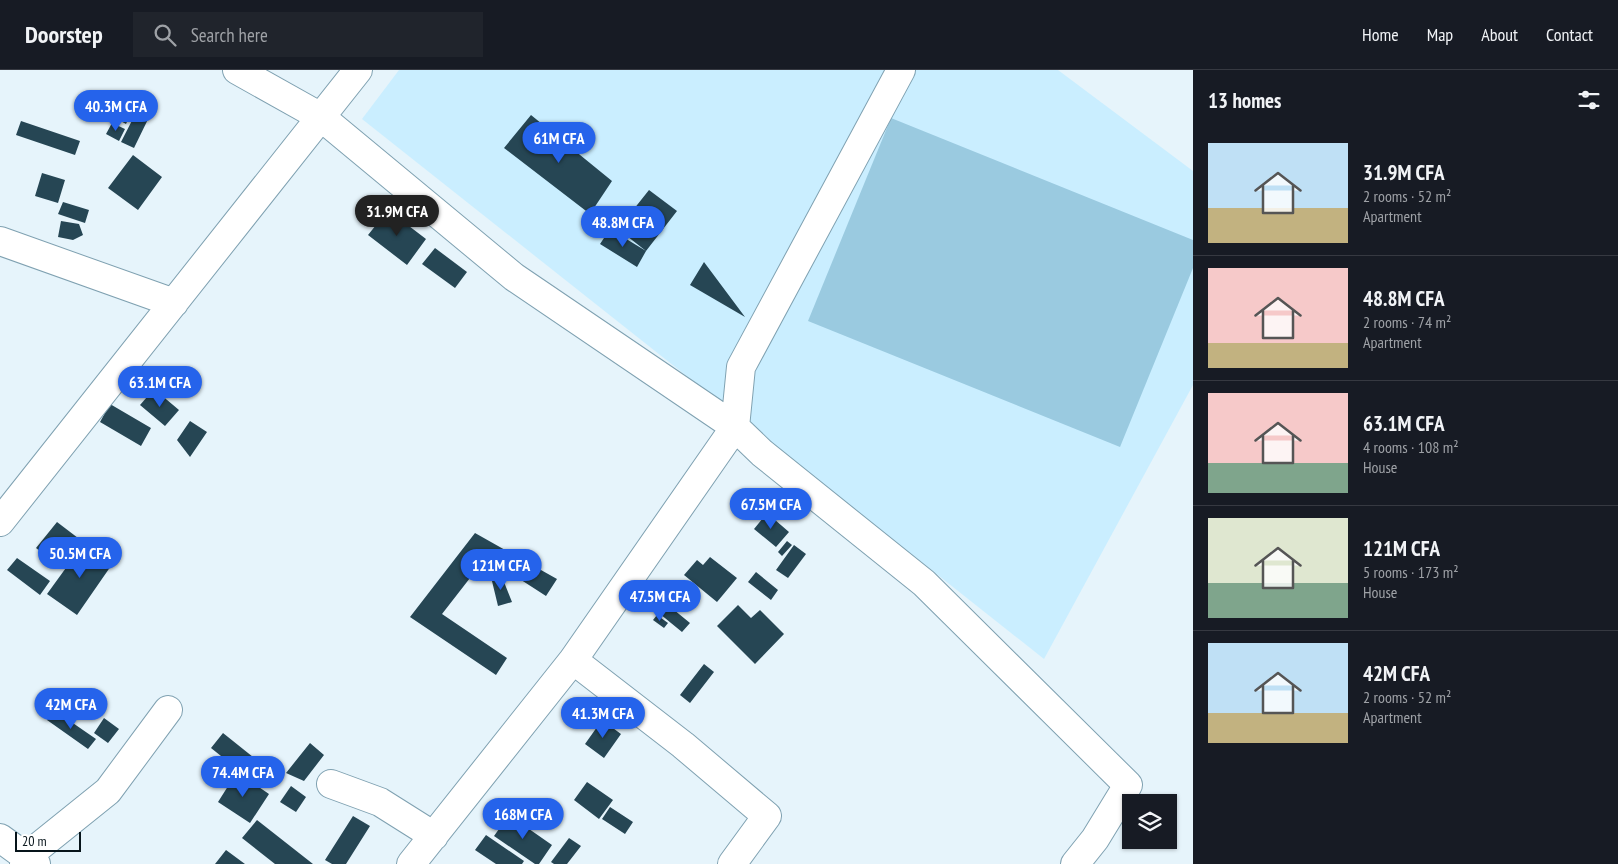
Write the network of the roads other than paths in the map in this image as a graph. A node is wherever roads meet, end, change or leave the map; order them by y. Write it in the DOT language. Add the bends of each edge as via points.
graph roads {
  1 [pos="237,70"];
  2 [pos="358,70"];
  3 [pos="901,70"];
  4 [pos="321,118"];
  5 [pos="0,241"];
  6 [pos="174,303"];
  7 [pos="735,427"];
  8 [pos="0,522"];
  9 [pos="573,660"];
  10 [pos="168,710"];
  11 [pos="331,784"];
  12 [pos="434,836"];
  13 [pos="0,838"];
  14 [pos="29,862"];
  15 [pos="411,864"];
  16 [pos="732,864"];
  17 [pos="1075,864"];
  1 -- 4 [label="street"];
  2 -- 4 [label="street"];
  3 -- 7 [label="street" via="741,367"];
  4 -- 6 [label="street"];
  4 -- 7 [label="street" via="514,277"];
  5 -- 6 [label="street"];
  6 -- 8 [label="street"];
  7 -- 9 [label="street"];
  7 -- 17 [label="street" via="762,453 924,583 1128,785 1095,839"];
  9 -- 12 [label="street"];
  9 -- 16 [label="street" via="768,816"];
  10 -- 14 [label="street" via="108,791"];
  11 -- 12 [label="street" via="380,802"];
  12 -- 15 [label="street"];
  13 -- 14 [label="street"];
}
